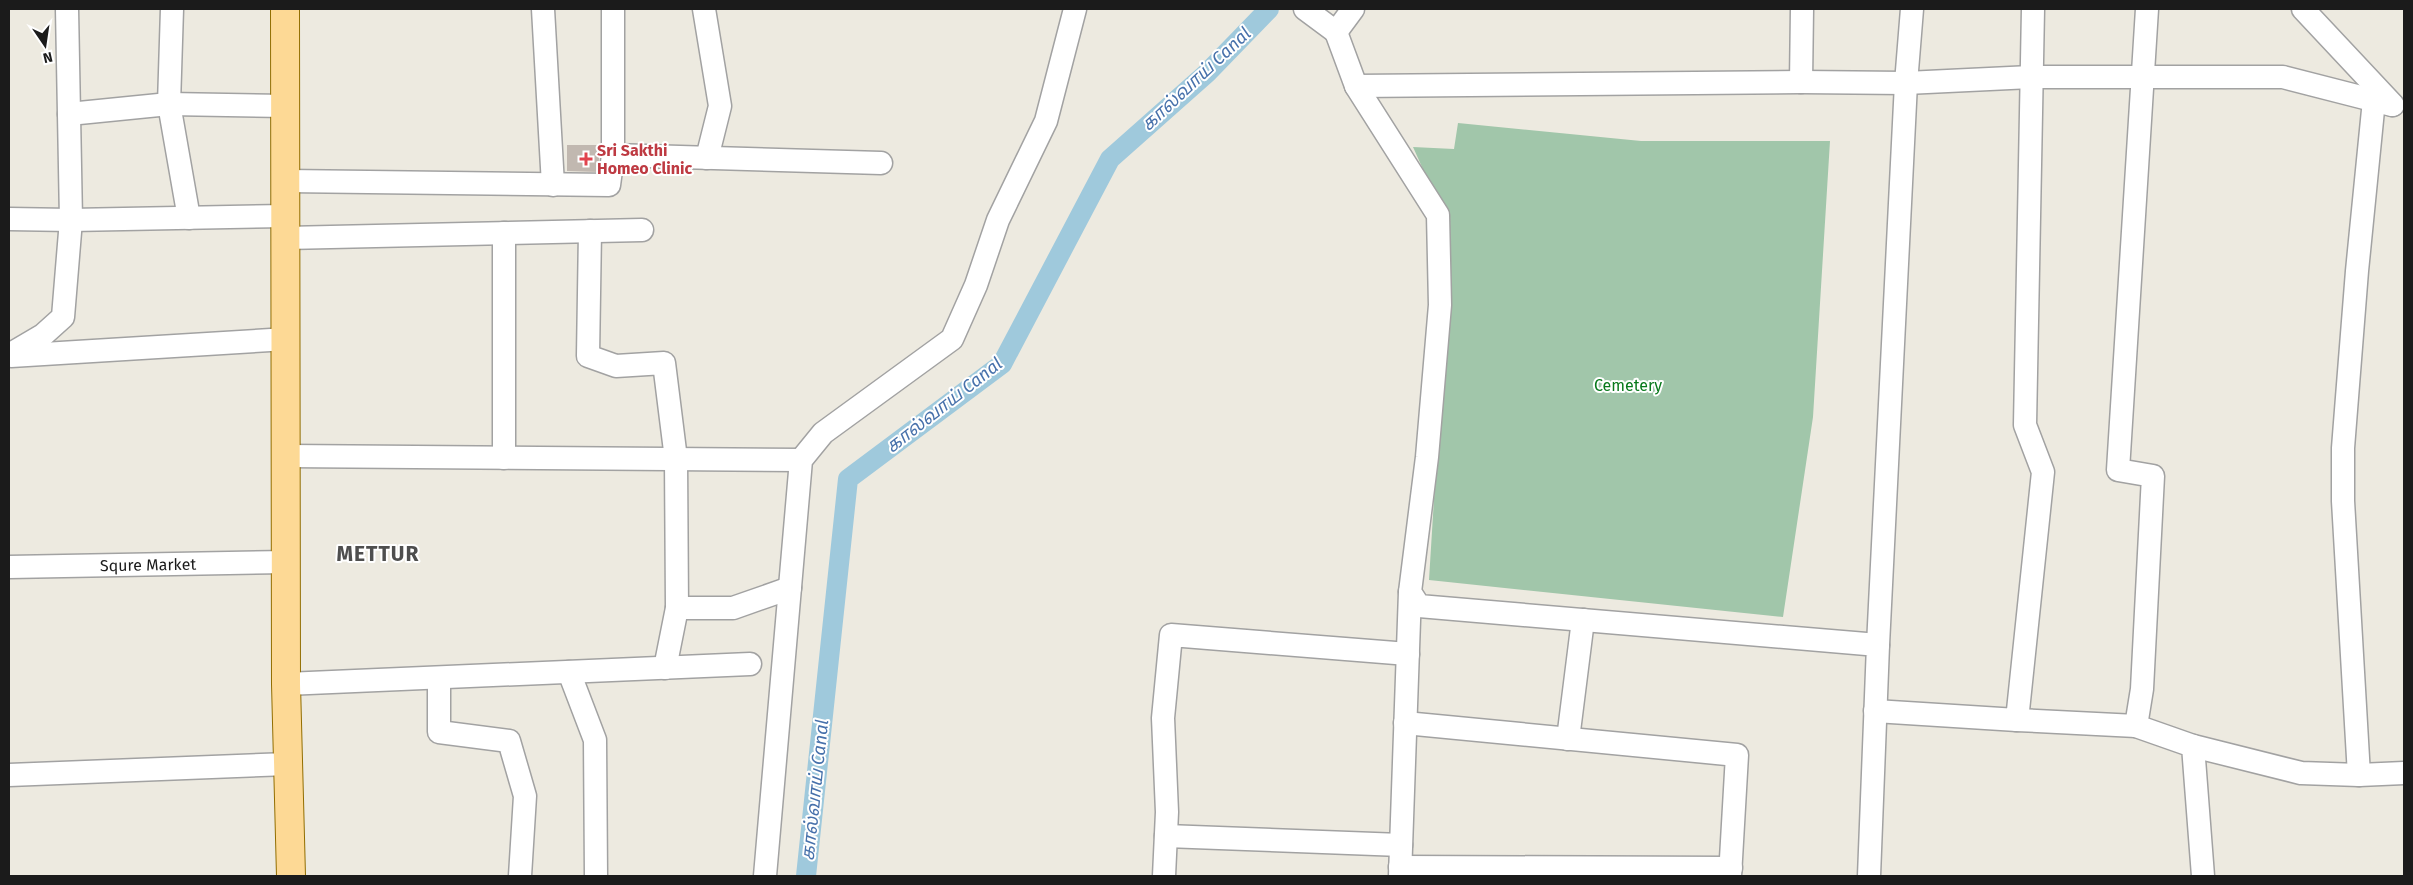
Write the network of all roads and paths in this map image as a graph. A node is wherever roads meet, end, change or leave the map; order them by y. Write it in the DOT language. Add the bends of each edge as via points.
graph roads {
  1 [pos="67,9"];
  2 [pos="172,9"];
  3 [pos="285,9"];
  4 [pos="543,9"];
  5 [pos="613,9"];
  6 [pos="704,9"];
  7 [pos="1075,9"];
  8 [pos="1305,9"];
  9 [pos="1353,9"];
  10 [pos="1802,9"];
  11 [pos="1912,9"];
  12 [pos="2033,9"];
  13 [pos="2147,9"];
  14 [pos="2303,9"];
  15 [pos="1336,32"];
  16 [pos="2142,76"];
  17 [pos="2031,77"];
  18 [pos="1801,82"];
  19 [pos="1906,83"];
  20 [pos="1356,86"];
  21 [pos="169,104"];
  22 [pos="286,106"];
  23 [pos="2390,106"];
  24 [pos="69,114"];
  25 [pos="613,156"];
  26 [pos="707,158"];
  27 [pos="881,162"];
  28 [pos="287,181"];
  29 [pos="553,185"];
  30 [pos="189,218"];
  31 [pos="9,219"];
  32 [pos="71,220"];
  33 [pos="286,227"];
  34 [pos="642,230"];
  35 [pos="590,231"];
  36 [pos="504,233"];
  37 [pos="287,339"];
  38 [pos="9,355"];
  39 [pos="287,456"];
  40 [pos="504,458"];
  41 [pos="676,459"];
  42 [pos="801,460"];
  43 [pos="287,562"];
  44 [pos="9,567"];
  45 [pos="790,588"];
  46 [pos="1410,592"];
  47 [pos="678,608"];
  48 [pos="1583,620"];
  49 [pos="1878,645"];
  50 [pos="1408,654"];
  51 [pos="750,664"];
  52 [pos="665,668"];
  53 [pos="569,672"];
  54 [pos="439,678"];
  55 [pos="286,684"];
  56 [pos="1875,711"];
  57 [pos="2017,720"];
  58 [pos="1405,724"];
  59 [pos="2136,726"];
  60 [pos="1568,739"];
  61 [pos="2193,746"];
  62 [pos="288,764"];
  63 [pos="2404,773"];
  64 [pos="9,775"];
  65 [pos="2359,775"];
  66 [pos="1166,836"];
  67 [pos="1400,862"];
  68 [pos="1731,872"];
  69 [pos="291,876"];
  70 [pos="520,876"];
  71 [pos="596,876"];
  72 [pos="765,876"];
  73 [pos="1164,876"];
  74 [pos="1869,876"];
  75 [pos="2203,876"];
  1 -- 24 [label="street"];
  2 -- 21 [label="street"];
  3 -- 22 [label="main road"];
  4 -- 29 [label="street"];
  5 -- 25 [label="street"];
  6 -- 26 [label="street" via="720,106"];
  7 -- 42 [label="street" via="1046,121 998,220 976,284 952,339 823,433"];
  8 -- 15 [label="street"];
  9 -- 15 [label="street"];
  10 -- 18 [label="street"];
  11 -- 19 [label="street"];
  12 -- 17 [label="street"];
  13 -- 16 [label="street"];
  14 -- 23 [label="street"];
  15 -- 20 [label="street"];
  16 -- 17 [label="street"];
  16 -- 23 [label="street" via="2283,77"];
  16 -- 59 [label="street" via="2118,470 2153,476 2142,689"];
  17 -- 19 [label="street"];
  17 -- 57 [label="street" via="2025,426 2043,472"];
  18 -- 19 [label="street"];
  18 -- 20 [label="street"];
  19 -- 49 [label="street"];
  20 -- 46 [label="street" via="1438,215 1440,305 1427,457"];
  21 -- 22 [label="street"];
  21 -- 24 [label="street"];
  21 -- 30 [label="street"];
  22 -- 28 [label="main road"];
  23 -- 65 [label="street" via="2357,271 2343,448 2342,501"];
  24 -- 32 [label="street"];
  25 -- 26 [label="street"];
  25 -- 29 [label="street" via="609,185"];
  26 -- 27 [label="street"];
  28 -- 29 [label="street"];
  28 -- 33 [label="main road"];
  30 -- 32 [label="street"];
  30 -- 33 [label="street"];
  31 -- 32 [label="street"];
  32 -- 38 [label="street" via="64,317 44,335"];
  33 -- 36 [label="street"];
  33 -- 37 [label="main road"];
  34 -- 35 [label="street"];
  35 -- 36 [label="street"];
  35 -- 41 [label="street" via="588,356 616,366 664,363"];
  36 -- 40 [label="street"];
  37 -- 38 [label="street"];
  37 -- 39 [label="main road"];
  39 -- 40 [label="street"];
  39 -- 43 [label="main road"];
  40 -- 41 [label="street"];
  41 -- 42 [label="street"];
  41 -- 47 [label="street"];
  42 -- 45 [label="street"];
  43 -- 44 [label="street, Squre Market"];
  43 -- 55 [label="main road"];
  45 -- 47 [label="street" via="732,608"];
  45 -- 72 [label="street"];
  46 -- 48 [label="street" via="1419,606"];
  46 -- 50 [label="street"];
  47 -- 52 [label="street"];
  48 -- 49 [label="street"];
  48 -- 60 [label="street"];
  49 -- 56 [label="street"];
  50 -- 58 [label="street"];
  50 -- 66 [label="street" via="1172,635 1163,718"];
  51 -- 52 [label="street"];
  52 -- 53 [label="street"];
  53 -- 54 [label="street"];
  53 -- 71 [label="street" via="595,740"];
  54 -- 55 [label="street"];
  54 -- 70 [label="street" via="439,732 509,741 525,796"];
  55 -- 62 [label="main road"];
  56 -- 57 [label="street"];
  56 -- 74 [label="street"];
  57 -- 59 [label="street"];
  58 -- 60 [label="street"];
  58 -- 67 [label="street"];
  59 -- 61 [label="street"];
  60 -- 68 [label="street" via="1737,755"];
  61 -- 65 [label="street" via="2302,773"];
  61 -- 75 [label="street"];
  62 -- 64 [label="street"];
  62 -- 69 [label="main road"];
  63 -- 65 [label="street"];
  66 -- 67 [label="street"];
  66 -- 73 [label="street"];
  67 -- 68 [label="street"];
}
